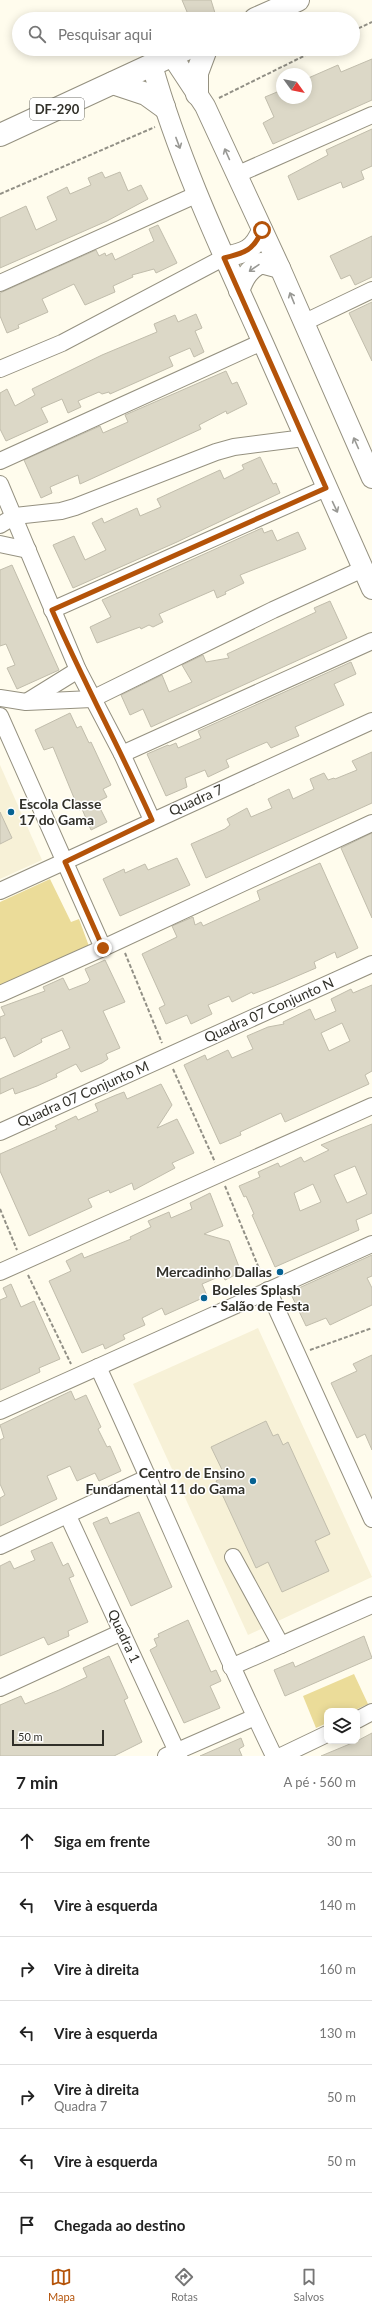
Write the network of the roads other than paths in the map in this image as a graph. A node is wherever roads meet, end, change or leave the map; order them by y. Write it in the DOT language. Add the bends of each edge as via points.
graph roads {
  1 [pos="298,0"];
  2 [pos="271,12"];
  3 [pos="171,56"];
  4 [pos="181,56"];
  5 [pos="203,56"];
  6 [pos="152,65"];
  7 [pos="113,83"];
  8 [pos="197,94"];
  9 [pos="164,107"];
  10 [pos="372,115"];
  11 [pos="0,135"];
  12 [pos="236,176"];
  13 [pos="198,194"];
  14 [pos="262,230"];
  15 [pos="224,258"];
  16 [pos="280,268"];
  17 [pos="0,283"];
  18 [pos="372,290"];
  19 [pos="239,291"];
  20 [pos="303,323"];
  21 [pos="262,342"];
  22 [pos="0,369"];
  23 [pos="304,438"];
  24 [pos="0,461"];
  25 [pos="370,471"];
  26 [pos="0,484"];
  27 [pos="326,488"];
  28 [pos="15,516"];
  29 [pos="0,525"];
  30 [pos="0,544"];
  31 [pos="28,550"];
  32 [pos="363,569"];
  33 [pos="372,589"];
  34 [pos="52,610"];
  35 [pos="372,641"];
  36 [pos="78,670"];
  37 [pos="0,698"];
  38 [pos="92,699"];
  39 [pos="26,702"];
  40 [pos="0,716"];
  41 [pos="372,721"];
  42 [pos="122,754"];
  43 [pos="152,820"];
  44 [pos="372,823"];
  45 [pos="65,862"];
  46 [pos="0,891"];
  47 [pos="103,948"];
  48 [pos="372,964"];
  49 [pos="0,994"];
  50 [pos="167,1057"];
  51 [pos="372,1106"];
  52 [pos="0,1132"];
  53 [pos="372,1244"];
  54 [pos="0,1272"];
  55 [pos="268,1290"];
  56 [pos="98,1367"];
  57 [pos="0,1411"];
  58 [pos="149,1477"];
  59 [pos="68,1516"];
  60 [pos="372,1519"];
  61 [pos="0,1546"];
  62 [pos="233,1557"];
  63 [pos="372,1605"];
  64 [pos="122,1632"];
  65 [pos="281,1645"];
  66 [pos="231,1667"];
  67 [pos="0,1688"];
  68 [pos="372,1712"];
  69 [pos="255,1717"];
  70 [pos="360,1718"];
  71 [pos="324,1735"];
  72 [pos="174,1754"];
  73 [pos="274,1756"];
  74 [pos="281,1756"];
  1 -- 2 [label="highway"];
  3 -- 6 [label="highway, DF-290"];
  4 -- 8 [label="main road"];
  5 -- 8 [label="highway" via="197,73"];
  6 -- 7 [label="highway, DF-290"];
  6 -- 9 [label="main road"];
  7 -- 9 [label="highway" via="146,94"];
  7 -- 11 [label="highway, DF-290"];
  12 -- 8 [label="main road, one-way" via="205,106"];
  9 -- 13 [label="main road, one-way"];
  10 -- 12 [label="street"];
  12 -- 14 [label="main road"];
  13 -- 15 [label="main road"];
  13 -- 17 [label="street"];
  14 -- 15 [label="main road" via="257,243 248,250"];
  14 -- 16 [label="main road"];
  15 -- 19 [label="main road"];
  15 -- 22 [label="street" via="62,343"];
  16 -- 19 [label="main road, one-way" via="261,263 252,268 245,276"];
  20 -- 16 [label="main road, one-way"];
  18 -- 20 [label="street"];
  19 -- 21 [label="main road"];
  25 -- 20 [label="main road, one-way"];
  21 -- 23 [label="main road"];
  21 -- 24 [label="street"];
  23 -- 27 [label="main road"];
  23 -- 28 [label="street" via="234,447 75,508"];
  26 -- 28 [label="street"];
  27 -- 32 [label="main road, one-way"];
  27 -- 34 [label="street"];
  28 -- 29 [label="street"];
  28 -- 31 [label="street"];
  30 -- 31 [label="street"];
  31 -- 34 [label="street"];
  32 -- 33 [label="main road"];
  32 -- 38 [label="street"];
  34 -- 36 [label="street"];
  35 -- 42 [label="street"];
  36 -- 38 [label="street"];
  36 -- 39 [label="street"];
  37 -- 39 [label="street"];
  38 -- 39 [label="street"];
  38 -- 42 [label="street"];
  40 -- 45 [label="street"];
  41 -- 43 [label="street, Quadra 7"];
  42 -- 43 [label="street"];
  43 -- 45 [label="street, Quadra 7"];
  44 -- 47 [label="street"];
  45 -- 46 [label="street, Quadra 7"];
  45 -- 47 [label="street"];
  47 -- 49 [label="street"];
  48 -- 50 [label="street, Quadra 07 Conjunto N"];
  50 -- 52 [label="street, Quadra 07 Conjunto M"];
  51 -- 54 [label="street"];
  53 -- 55 [label="street"];
  55 -- 56 [label="street"];
  55 -- 60 [label="street"];
  56 -- 57 [label="street"];
  56 -- 58 [label="street"];
  58 -- 59 [label="street"];
  58 -- 66 [label="street"];
  59 -- 61 [label="street"];
  59 -- 64 [label="street, Quadra 1"];
  62 -- 65 [label="street"];
  63 -- 65 [label="street"];
  64 -- 67 [label="street"];
  64 -- 72 [label="street, Quadra 1"];
  65 -- 66 [label="street"];
  66 -- 69 [label="street"];
  68 -- 70 [label="street"];
  69 -- 72 [label="street"];
  69 -- 73 [label="street"];
  71 -- 74 [label="street"];
}
